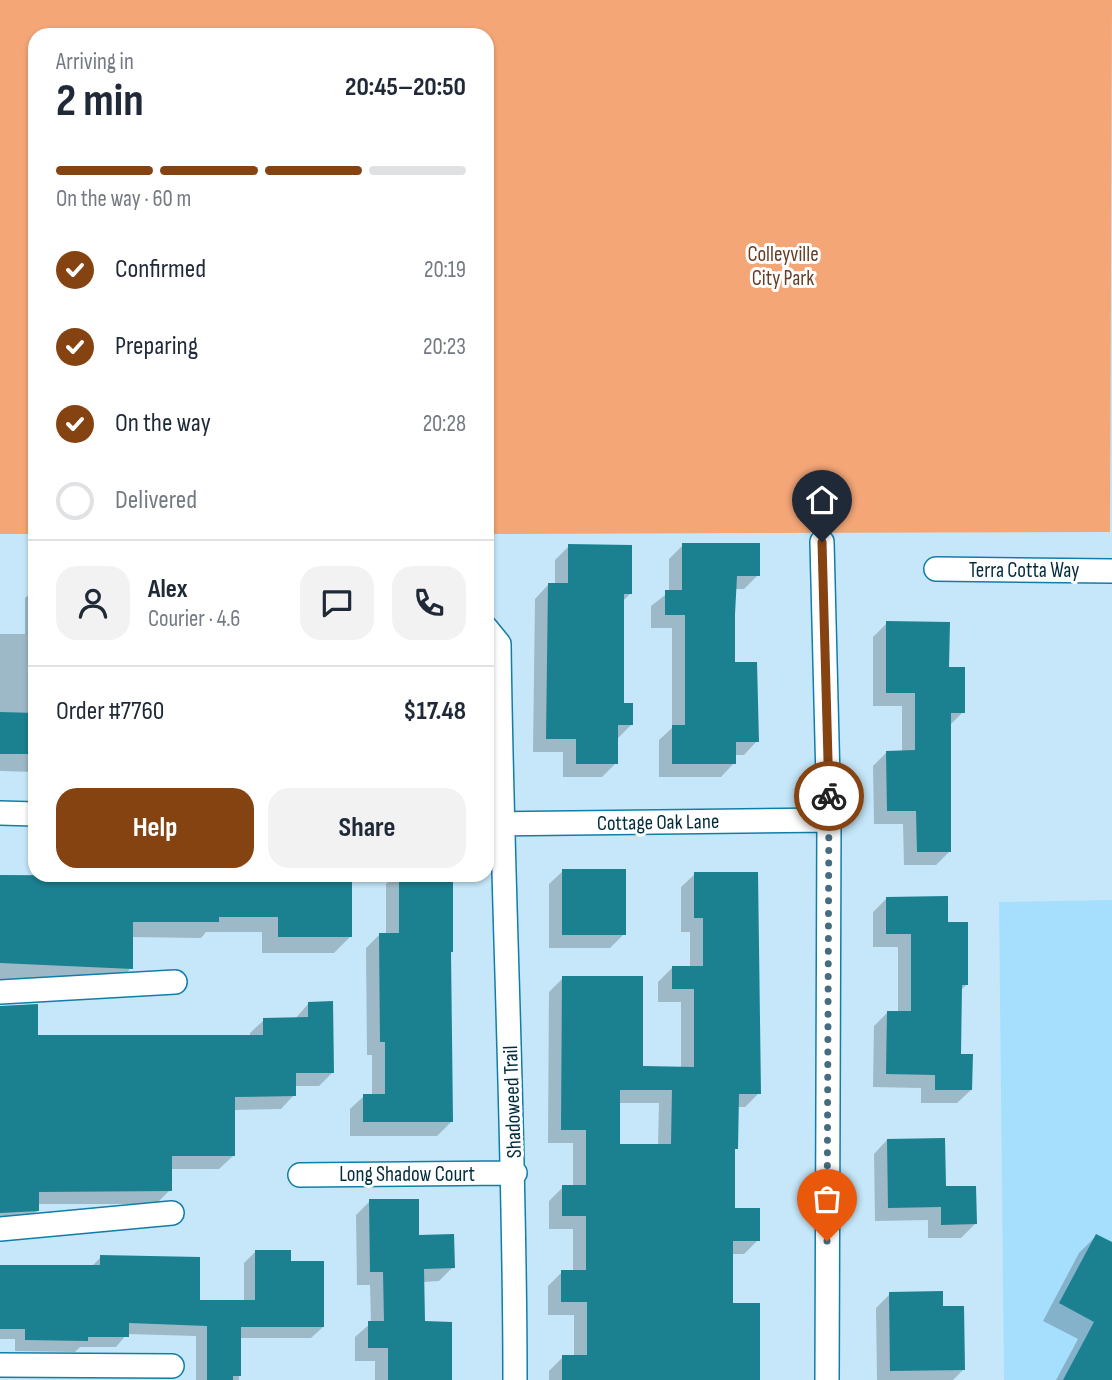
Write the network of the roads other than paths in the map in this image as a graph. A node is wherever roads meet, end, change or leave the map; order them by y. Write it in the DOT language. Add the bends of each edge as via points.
graph roads {
  1 [pos="822,542"];
  2 [pos="936,569"];
  3 [pos="1112,571"];
  4 [pos="494,638"];
  5 [pos="0,814"];
  6 [pos="28,814"];
  7 [pos="829,820"];
  8 [pos="494,824"];
  9 [pos="174,982"];
  10 [pos="0,992"];
  11 [pos="515,1174"];
  12 [pos="300,1175"];
  13 [pos="172,1213"];
  14 [pos="0,1228"];
  15 [pos="0,1365"];
  16 [pos="172,1366"];
  17 [pos="515,1380"];
  18 [pos="827,1380"];
  1 -- 7 [label="street"];
  2 -- 3 [label="street, Terra Cotta Way"];
  4 -- 8 [label="street, Shadoweed Trail" via="499,644"];
  5 -- 6 [label="street"];
  7 -- 8 [label="street, Cottage Oak Lane"];
  7 -- 18 [label="street"];
  8 -- 11 [label="street, Shadoweed Trail"];
  9 -- 10 [label="street"];
  11 -- 12 [label="street, Long Shadow Court"];
  11 -- 17 [label="street, Shadoweed Trail"];
  13 -- 14 [label="street"];
  15 -- 16 [label="street"];
}
